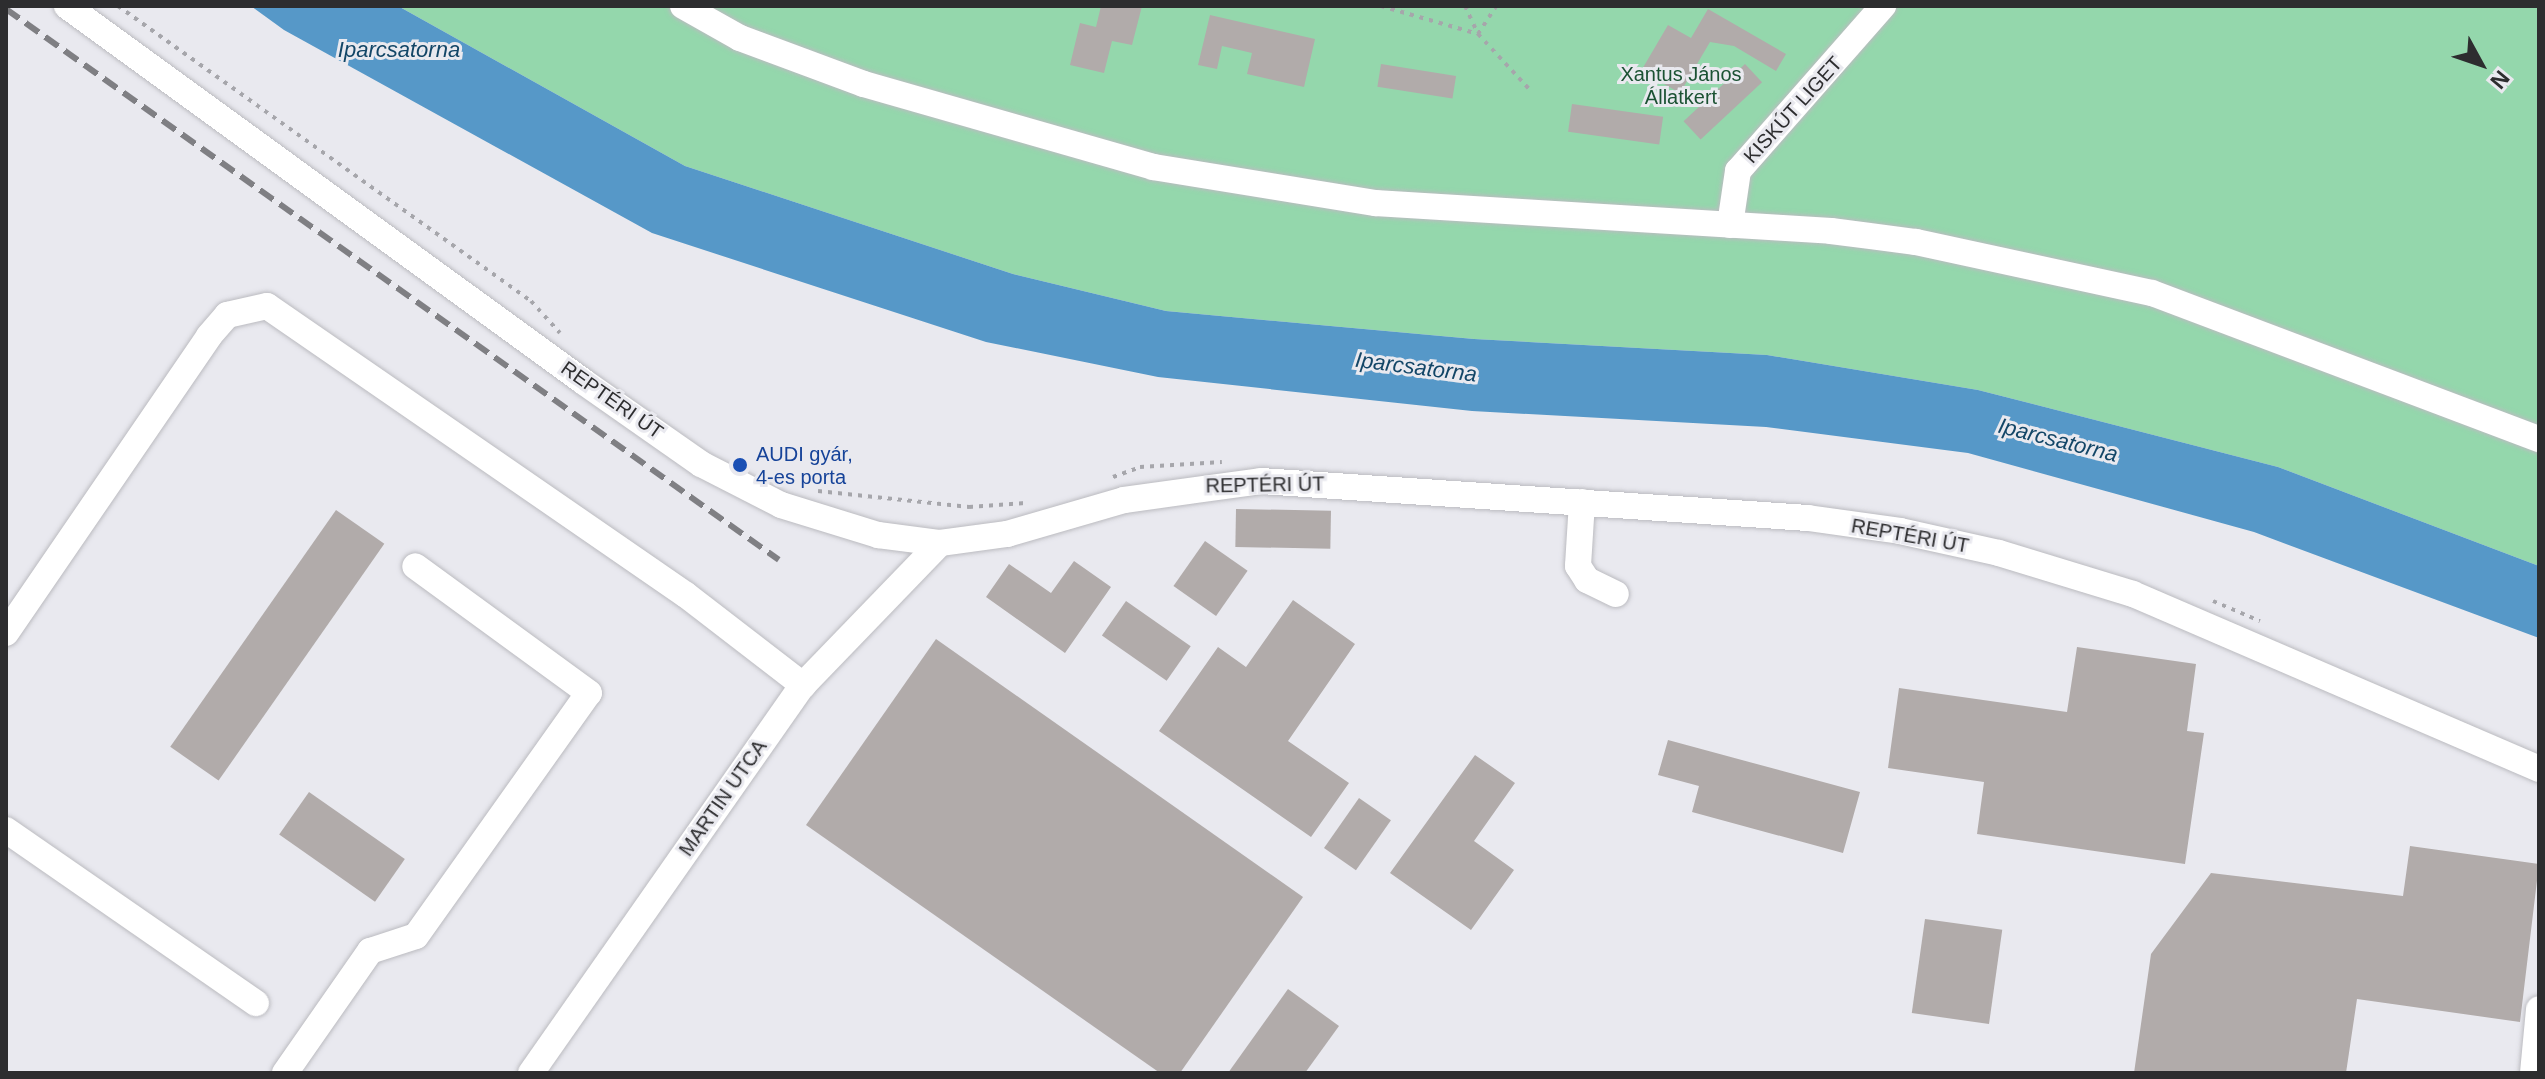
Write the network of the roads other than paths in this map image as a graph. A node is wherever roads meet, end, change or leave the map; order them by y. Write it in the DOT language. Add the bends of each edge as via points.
graph roads {
  1 [pos="67,6"];
  2 [pos="683,6"];
  3 [pos="1883,6"];
  4 [pos="1730,225"];
  5 [pos="2539,439"];
  6 [pos="1582,502"];
  7 [pos="940,543"];
  8 [pos="415,566"];
  9 [pos="1616,594"];
  10 [pos="6,633"];
  11 [pos="803,685"];
  12 [pos="2539,769"];
  13 [pos="6,830"];
  14 [pos="256,1003"];
  15 [pos="2538,1021"];
  16 [pos="285,1073"];
  17 [pos="531,1073"];
  18 [pos="2533,1073"];
  1 -- 7 [label="street, REPTÉRI ÚT" via="701,464 781,505 878,535"];
  2 -- 4 [label="street" via="740,38 864,84 1153,167 1375,203"];
  3 -- 4 [label="street, KISKÚT LIGET" via="1738,171"];
  4 -- 5 [label="street" via="1916,242 2152,293"];
  6 -- 7 [label="street, REPTÉRI ÚT" via="1261,481 1124,500 1007,534"];
  6 -- 9 [label="street" via="1578,566 1587,580"];
  6 -- 12 [label="street, REPTÉRI ÚT" via="1808,518 1999,553 2133,594 2226,631"];
  7 -- 11 [label="street, MARTIN UTCA"];
  8 -- 16 [label="street" via="589,693 416,936 370,951"];
  10 -- 11 [label="street" via="209,336 227,315 267,306 673,586"];
  11 -- 17 [label="street, MARTIN UTCA"];
  13 -- 14 [label="street"];
  15 -- 18 [label="street"];
}
